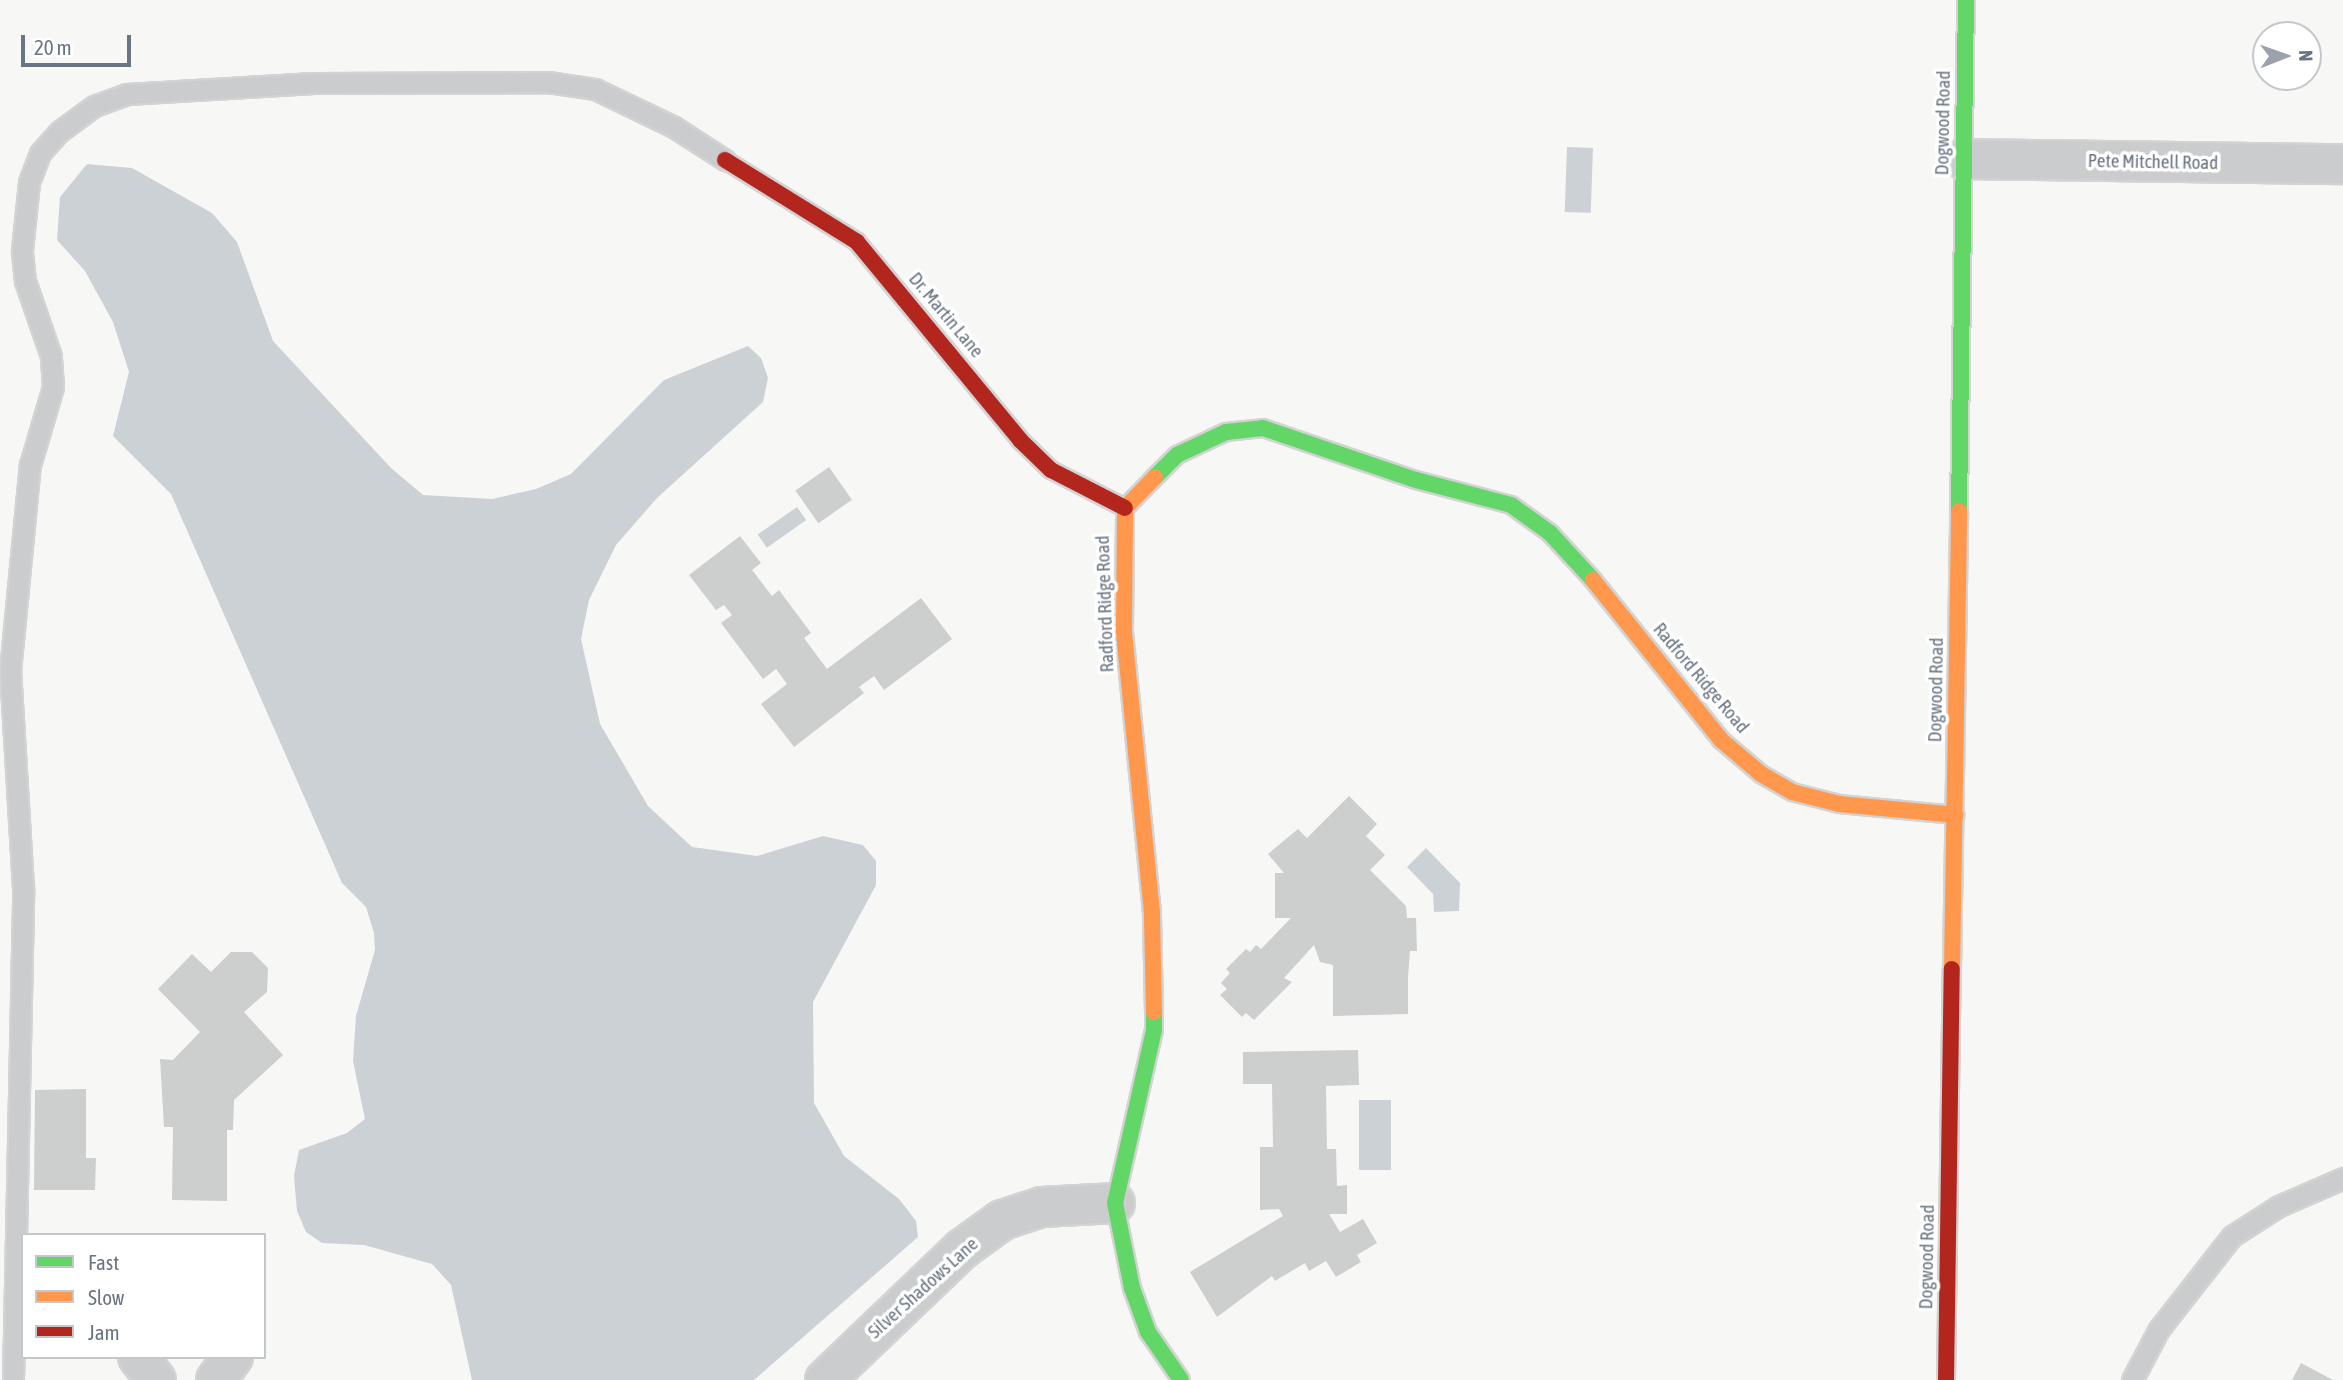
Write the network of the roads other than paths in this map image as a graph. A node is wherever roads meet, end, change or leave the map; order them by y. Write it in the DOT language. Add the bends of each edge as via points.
graph roads {
  1 [pos="1966,0"];
  2 [pos="1964,159"];
  3 [pos="725,160"];
  4 [pos="2343,164"];
  5 [pos="1125,509"];
  6 [pos="1955,815"];
  7 [pos="2343,1178"];
  8 [pos="1115,1203"];
  9 [pos="140,1359"];
  10 [pos="232,1359"];
  11 [pos="13,1380"];
  12 [pos="156,1380"];
  13 [pos="216,1380"];
  14 [pos="825,1380"];
  15 [pos="1181,1380"];
  16 [pos="1946,1380"];
  17 [pos="2133,1380"];
  1 -- 2 [label="street, Dogwood Road"];
  2 -- 4 [label="street, Pete Mitchell Road"];
  2 -- 6 [label="street, Dogwood Road"];
  3 -- 5 [label="street, Dr. Martin Lane" via="857,242 1020,440 1051,470"];
  3 -- 11 [label="lane" via="674,127 595,89 548,82 314,83 127,94 94,106 40,153 22,219 22,250 25,281 51,356 53,387 30,465 10,671 23,888"];
  5 -- 6 [label="street, Radford Ridge Road" via="1177,456 1226,432 1263,428 1416,480 1511,505 1550,533 1607,595 1721,740 1761,774 1792,792 1839,804"];
  5 -- 8 [label="street, Radford Ridge Road" via="1124,630 1152,913 1154,1030"];
  6 -- 16 [label="street, Dogwood Road"];
  7 -- 17 [label="lane" via="2278,1206 2232,1236 2159,1329"];
  8 -- 14 [label="street, Silver Shadows Lane" via="1042,1207 1002,1220 962,1249"];
  8 -- 15 [label="street, Radford Ridge Road" via="1132,1288 1148,1332"];
  9 -- 12 [label="street"];
  10 -- 13 [label="street"];
}
